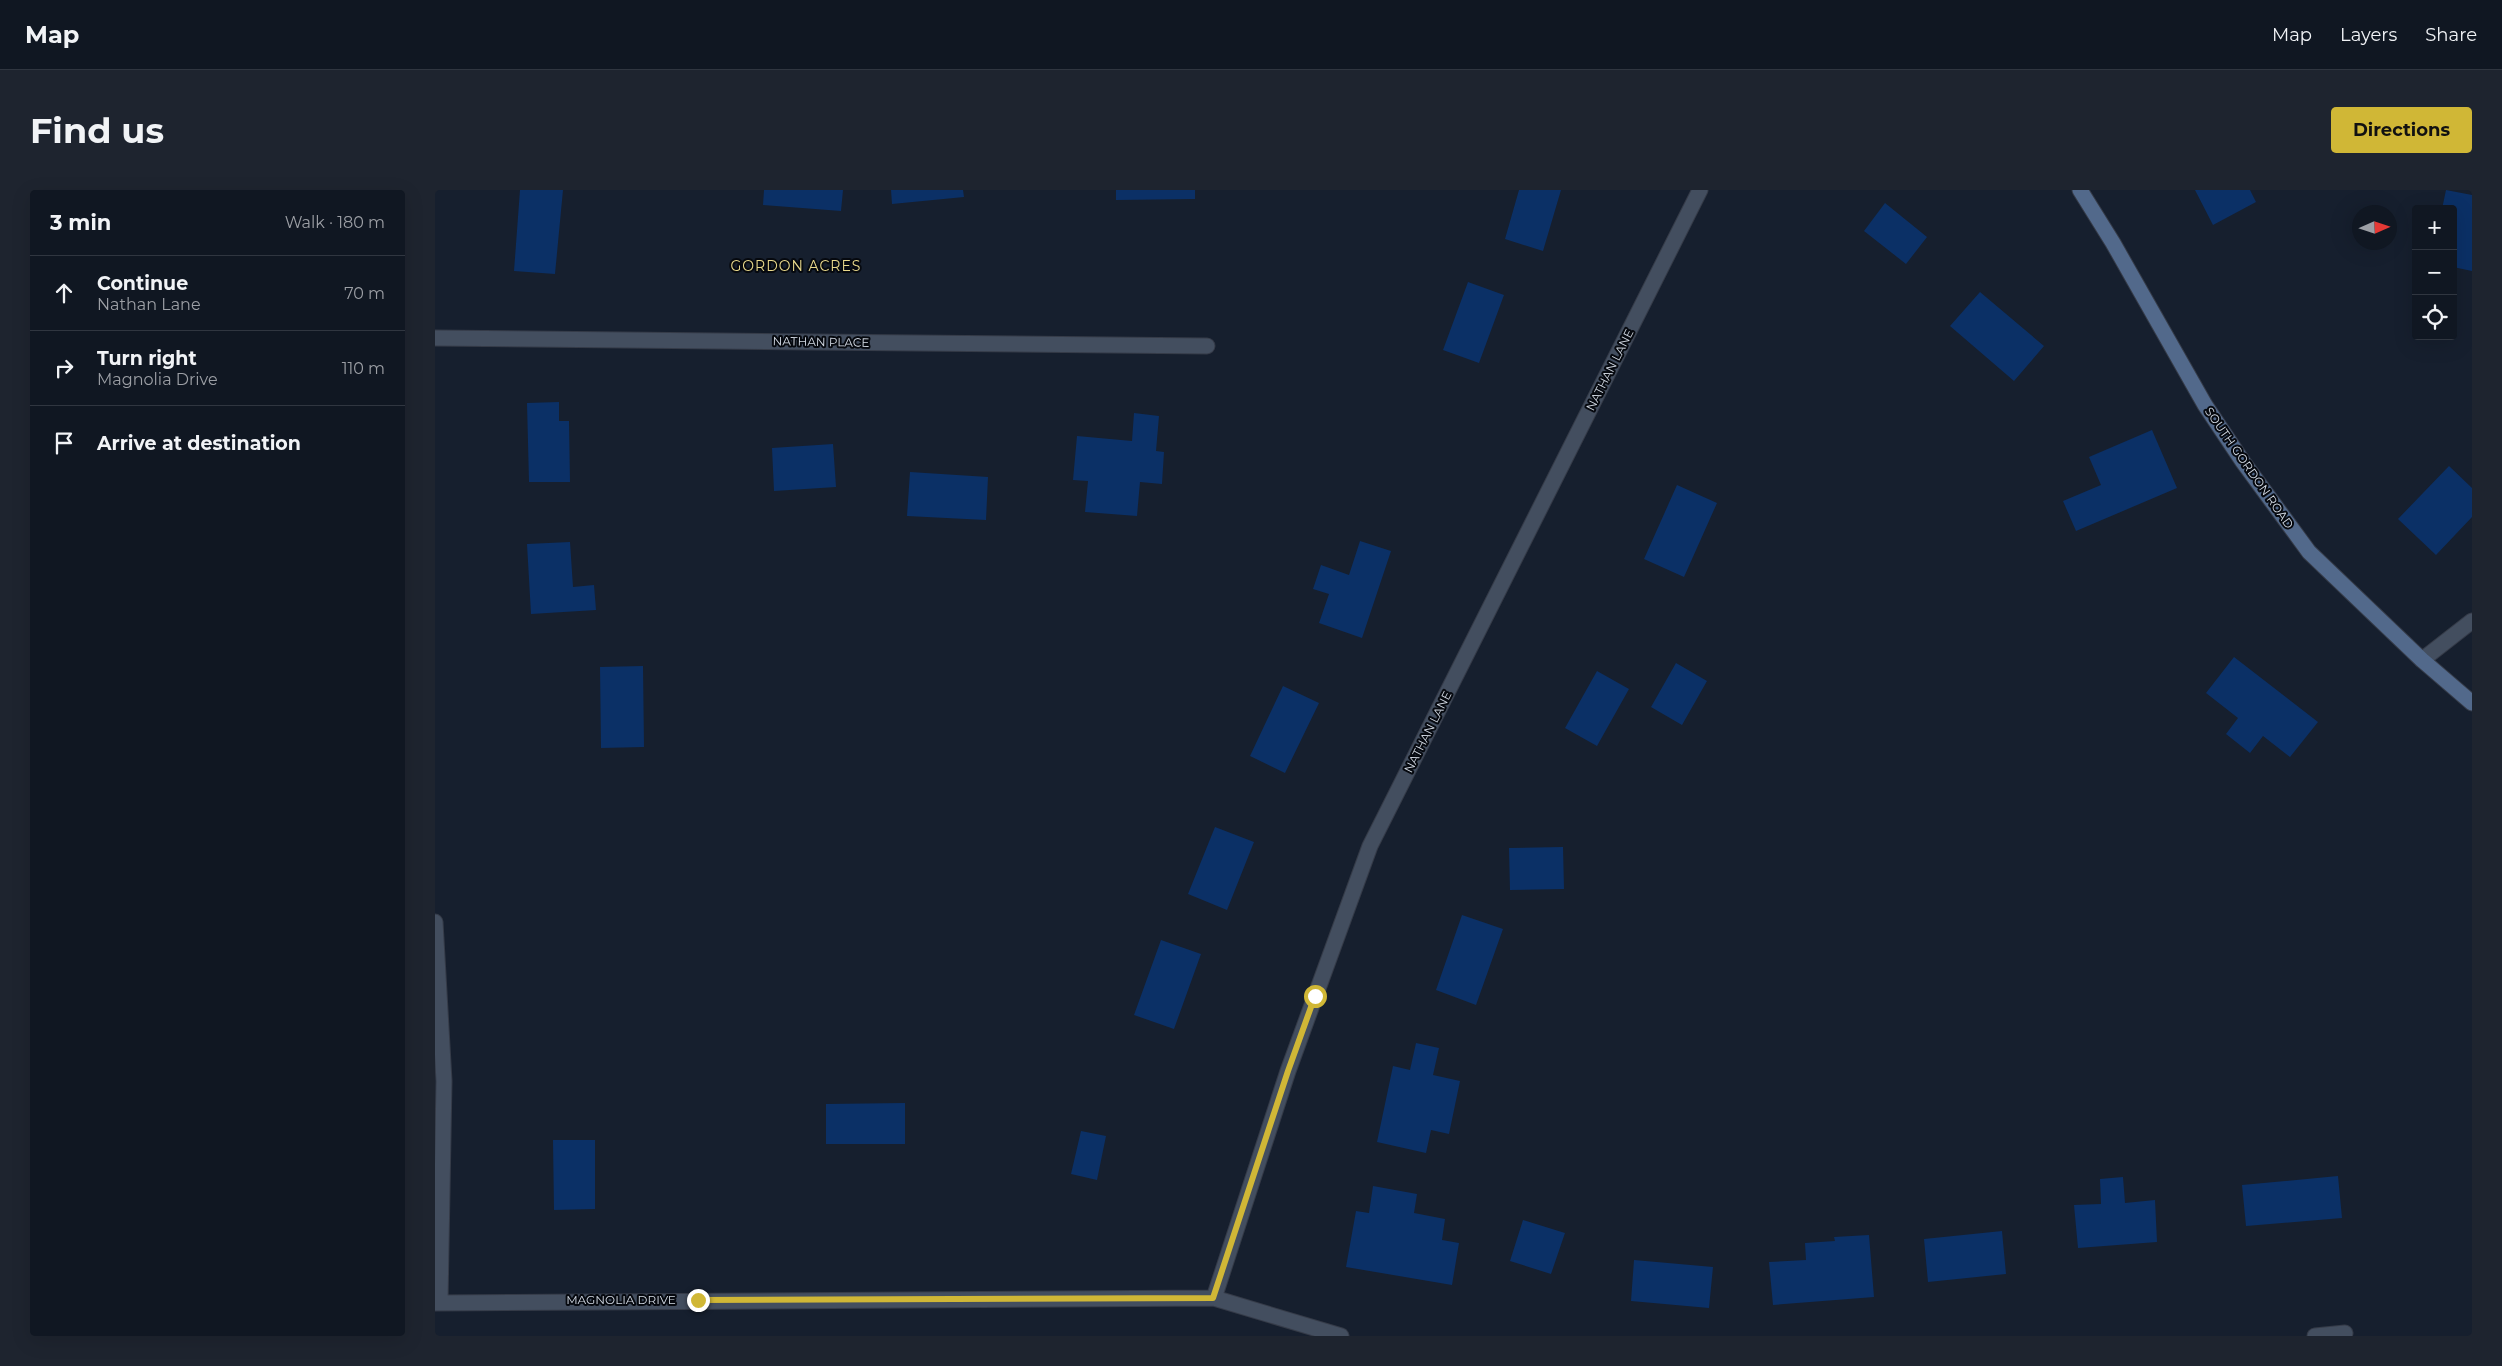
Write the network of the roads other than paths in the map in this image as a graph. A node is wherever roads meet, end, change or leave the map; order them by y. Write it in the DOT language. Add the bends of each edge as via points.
graph roads {
  1 [pos="1700,190"];
  2 [pos="2080,190"];
  3 [pos="435,338"];
  4 [pos="1207,346"];
  5 [pos="2472,621"];
  6 [pos="2423,660"];
  7 [pos="2472,703"];
  8 [pos="435,922"];
  9 [pos="439,1081"];
  10 [pos="1213,1298"];
  11 [pos="438,1302"];
  12 [pos="2345,1333"];
  13 [pos="1341,1336"];
  14 [pos="2315,1336"];
  1 -- 10 [label="street, NATHAN LANE" via="1370,846 1288,1071"];
  2 -- 6 [label="street, SOUTH GORDON ROAD" via="2205,405 2243,462 2309,552"];
  3 -- 4 [label="street, NATHAN PLACE"];
  5 -- 6 [label="street"];
  6 -- 7 [label="street, SOUTH GORDON ROAD"];
  8 -- 9 [label="street"];
  9 -- 11 [label="street"];
  10 -- 11 [label="street, MAGNOLIA DRIVE"];
  10 -- 13 [label="street, MAGNOLIA DRIVE"];
  12 -- 14 [label="street"];
}
